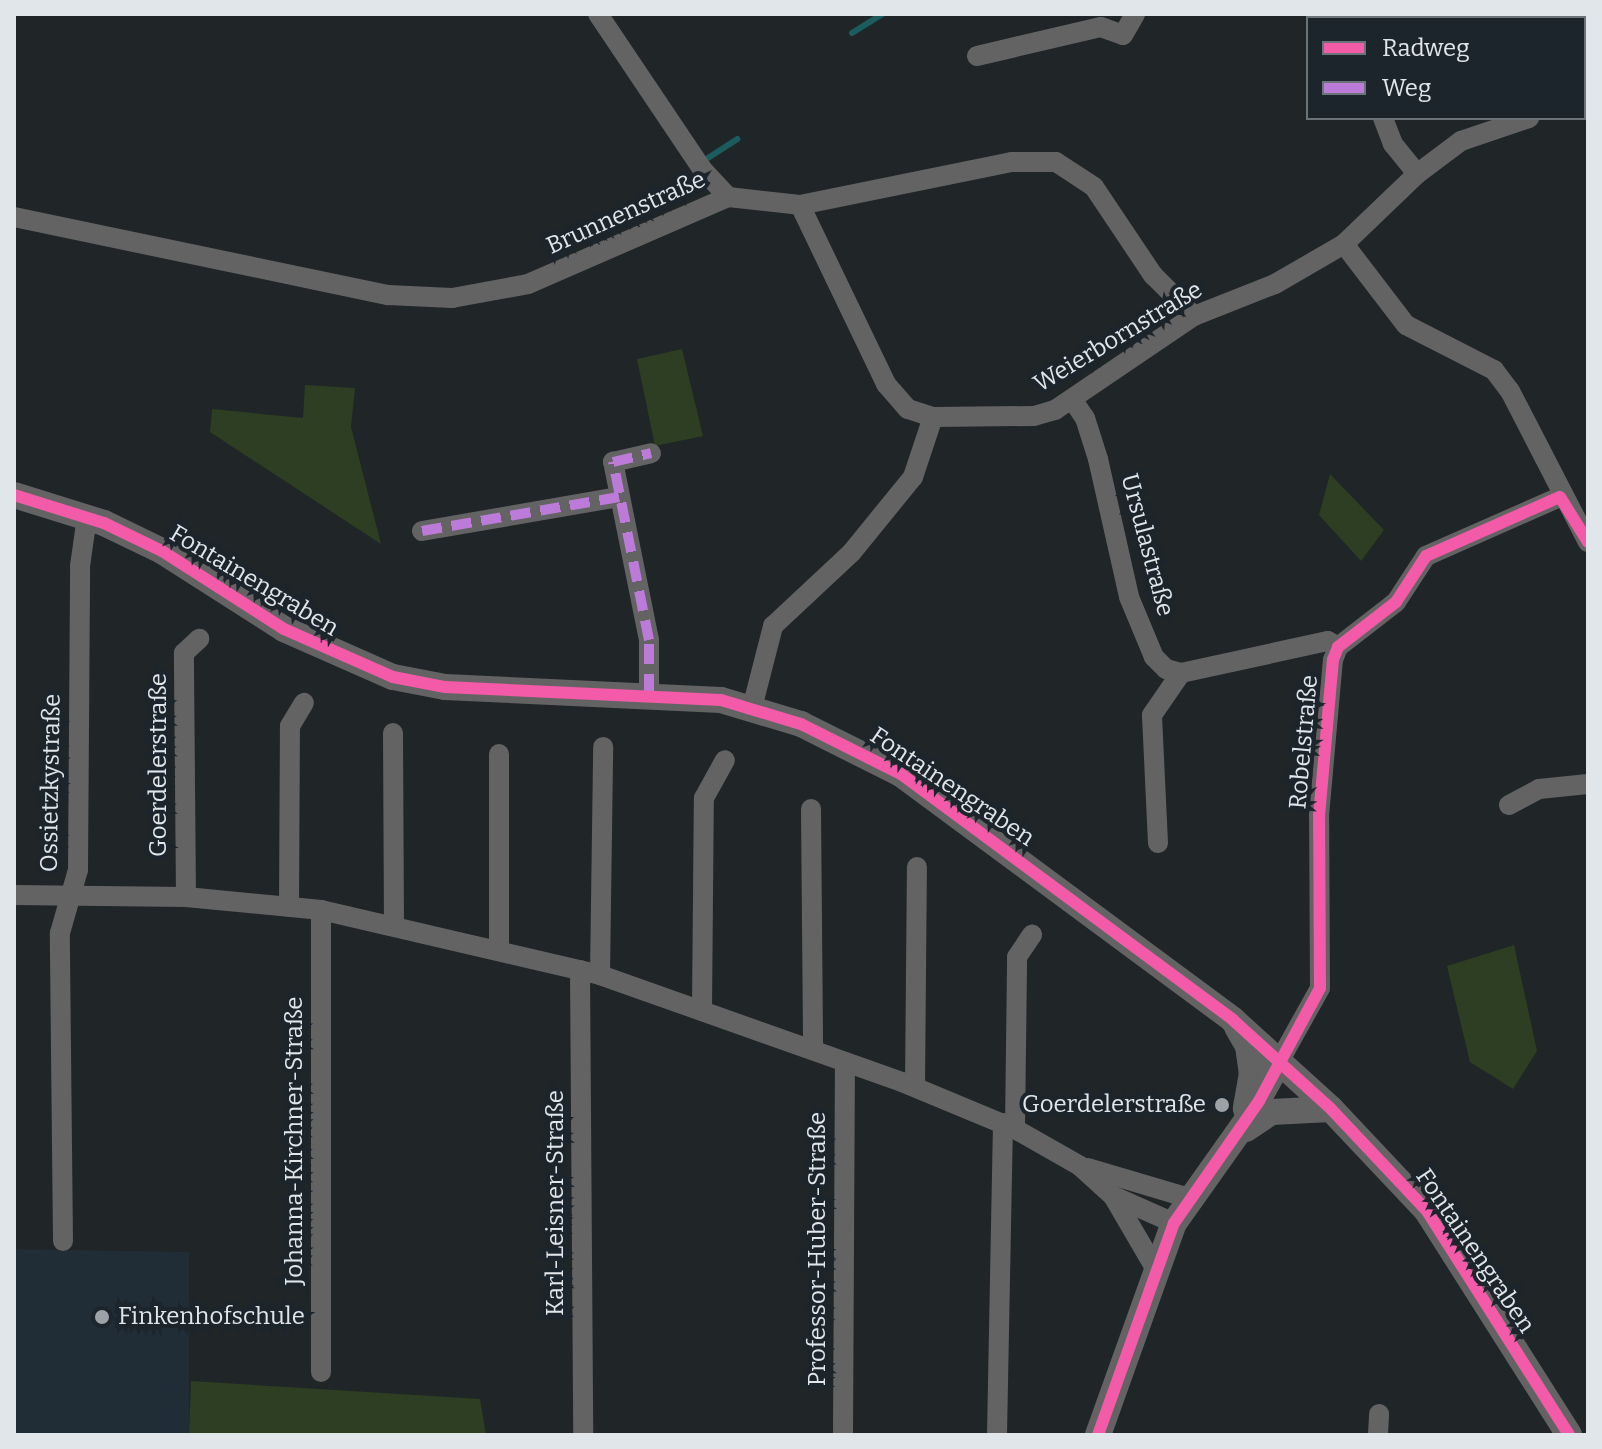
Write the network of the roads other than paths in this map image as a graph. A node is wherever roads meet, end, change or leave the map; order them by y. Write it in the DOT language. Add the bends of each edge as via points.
graph roads {
  1 [pos="598,14"];
  2 [pos="1135,14"];
  3 [pos="977,56"];
  4 [pos="1384,120"];
  5 [pos="1523,120"];
  6 [pos="1417,174"];
  7 [pos="728,197"];
  8 [pos="800,205"];
  9 [pos="14,217"];
  10 [pos="1344,244"];
  11 [pos="1194,316"];
  12 [pos="1072,399"];
  13 [pos="933,417"];
  14 [pos="651,453"];
  15 [pos="14,495"];
  16 [pos="619,497"];
  17 [pos="1560,497"];
  18 [pos="87,517"];
  19 [pos="422,531"];
  20 [pos="1588,542"];
  21 [pos="199,639"];
  22 [pos="1338,647"];
  23 [pos="1181,673"];
  24 [pos="649,694"];
  25 [pos="304,703"];
  26 [pos="752,708"];
  27 [pos="393,733"];
  28 [pos="603,747"];
  29 [pos="499,754"];
  30 [pos="725,760"];
  31 [pos="1588,784"];
  32 [pos="1509,805"];
  33 [pos="811,809"];
  34 [pos="1158,843"];
  35 [pos="917,867"];
  36 [pos="14,895"];
  37 [pos="73,895"];
  38 [pos="186,897"];
  39 [pos="289,907"];
  40 [pos="321,910"];
  41 [pos="394,925"];
  42 [pos="1032,935"];
  43 [pos="499,949"];
  44 [pos="590,973"];
  45 [pos="702,1010"];
  46 [pos="1233,1020"];
  47 [pos="813,1049"];
  48 [pos="1280,1060"];
  49 [pos="845,1063"];
  50 [pos="1252,1073"];
  51 [pos="915,1087"];
  52 [pos="1331,1109"];
  53 [pos="1009,1126"];
  54 [pos="1233,1137"];
  55 [pos="1080,1166"];
  56 [pos="1113,1196"];
  57 [pos="1189,1198"];
  58 [pos="1174,1223"];
  59 [pos="63,1241"];
  60 [pos="1155,1268"];
  61 [pos="321,1372"];
  62 [pos="583,1435"];
  63 [pos="843,1435"];
  64 [pos="997,1435"];
  65 [pos="1098,1435"];
  66 [pos="1569,1435"];
  1 -- 7 [label="street" via="702,169"];
  2 -- 3 [label="street" via="1123,35 1101,27"];
  4 -- 6 [label="street" via="1393,144"];
  5 -- 6 [label="street, Weierbornstraße" via="1461,141"];
  6 -- 10 [label="street, Weierbornstraße"];
  7 -- 8 [label="street, Brunnenstraße"];
  7 -- 9 [label="street, Brunnenstraße" via="528,284 452,298 388,295"];
  8 -- 11 [label="street, Brunnenstraße" via="1012,162 1056,162 1094,187 1153,275"];
  8 -- 13 [label="street" via="886,384 908,409"];
  10 -- 11 [label="street, Weierbornstraße" via="1275,284"];
  10 -- 17 [label="street" via="1406,325 1494,370 1510,391"];
  11 -- 12 [label="street, Weierbornstraße" via="1100,375"];
  12 -- 13 [label="street, Weierbornstraße" via="1034,416"];
  12 -- 23 [label="street, Ursulastraße" via="1090,432 1144,636 1166,669"];
  13 -- 26 [label="street" via="913,477 852,552 773,626"];
  14 -- 16 [label="street" via="613,462"];
  15 -- 18 [label="street, Fontainengraben"];
  16 -- 19 [label="street"];
  16 -- 24 [label="street" via="649,640"];
  17 -- 20 [label="street"];
  17 -- 22 [label="street, Robelstraße" via="1426,556 1396,602"];
  18 -- 24 [label="street, Fontainengraben" via="162,551 317,646 393,677 445,687"];
  18 -- 37 [label="street, Ossietzkystraße" via="80,566 78,870"];
  21 -- 38 [label="street, Goerdelerstraße" via="184,653"];
  22 -- 23 [label="street" via="1328,641"];
  22 -- 48 [label="street, Robelstraße" via="1319,816 1320,988"];
  23 -- 34 [label="street" via="1152,715"];
  24 -- 26 [label="street, Fontainengraben"];
  25 -- 39 [label="street" via="290,726"];
  26 -- 46 [label="street, Fontainengraben" via="858,749 901,774"];
  27 -- 41 [label="street"];
  28 -- 44 [label="street"];
  29 -- 43 [label="street"];
  30 -- 45 [label="street" via="704,798"];
  31 -- 32 [label="street" via="1539,789"];
  33 -- 47 [label="street"];
  35 -- 51 [label="street"];
  36 -- 37 [label="street"];
  37 -- 38 [label="street"];
  37 -- 59 [label="street, Ossietzkystraße" via="60,933"];
  38 -- 39 [label="street"];
  39 -- 40 [label="street"];
  40 -- 41 [label="street"];
  40 -- 61 [label="street, Johanna-Kirchner-Straße"];
  41 -- 43 [label="street"];
  42 -- 53 [label="street" via="1017,957"];
  43 -- 44 [label="street"];
  44 -- 45 [label="street"];
  44 -- 62 [label="street, Karl-Leisner-Straße"];
  45 -- 47 [label="street"];
  46 -- 48 [label="street, Fontainengraben"];
  46 -- 50 [label="street" via="1248,1046"];
  47 -- 49 [label="street"];
  48 -- 50 [label="street"];
  48 -- 52 [label="street, Fontainengraben"];
  48 -- 54 [label="street"];
  49 -- 51 [label="street"];
  49 -- 63 [label="street, Professor-Huber-Straße"];
  50 -- 54 [label="street" via="1248,1104"];
  51 -- 53 [label="street"];
  52 -- 54 [label="street" via="1271,1112"];
  52 -- 66 [label="street, Fontainengraben" via="1427,1211"];
  53 -- 55 [label="street"];
  53 -- 64 [label="street"];
  54 -- 57 [label="street"];
  55 -- 56 [label="street"];
  55 -- 57 [label="street"];
  56 -- 58 [label="street"];
  56 -- 60 [label="street"];
  57 -- 58 [label="street"];
  58 -- 60 [label="street"];
  60 -- 65 [label="street"];
}
